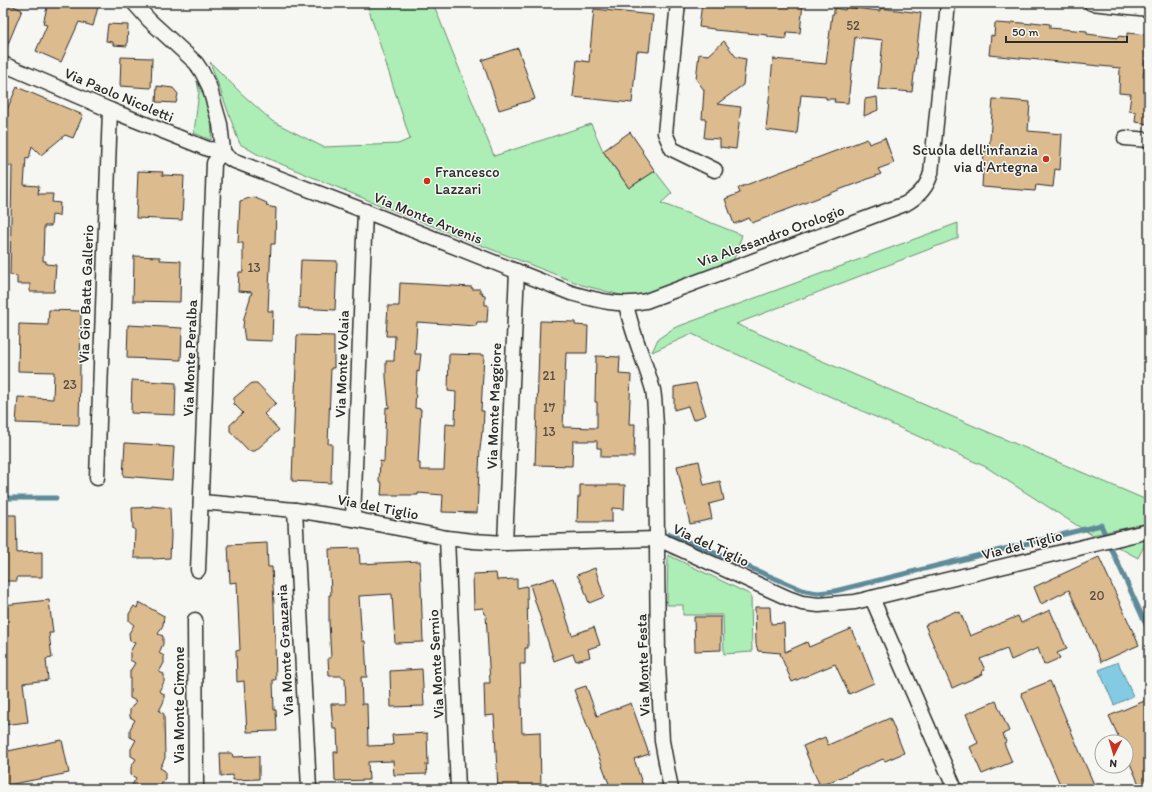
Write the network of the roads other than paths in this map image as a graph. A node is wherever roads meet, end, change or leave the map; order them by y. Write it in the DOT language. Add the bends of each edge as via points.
graph roads {
  1 [pos="134,3"];
  2 [pos="678,3"];
  3 [pos="948,3"];
  4 [pos="1091,3"];
  5 [pos="1129,5"];
  6 [pos="1149,9"];
  7 [pos="3,64"];
  8 [pos="110,110"];
  9 [pos="1125,138"];
  10 [pos="1149,140"];
  11 [pos="223,150"];
  12 [pos="715,170"];
  13 [pos="365,211"];
  14 [pos="517,271"];
  15 [pos="626,304"];
  16 [pos="97,478"];
  17 [pos="201,502"];
  18 [pos="295,510"];
  19 [pos="353,519"];
  20 [pos="1149,531"];
  21 [pos="447,538"];
  22 [pos="658,539"];
  23 [pos="505,543"];
  24 [pos="198,570"];
  25 [pos="872,598"];
  26 [pos="195,620"];
  27 [pos="196,789"];
  28 [pos="309,789"];
  29 [pos="458,789"];
  30 [pos="671,789"];
  31 [pos="955,789"];
  1 -- 11 [label="street" via="196,63 202,72 209,86 220,124"];
  2 -- 12 [label="street" via="665,133 672,149"];
  3 -- 15 [label="street, Via Alessandro Orologio" via="931,173 918,196 905,204 646,300"];
  4 -- 5 [label="street"];
  5 -- 6 [label="street"];
  7 -- 8 [label="street, Via Paolo Nicoletti"];
  8 -- 11 [label="street, Via Paolo Nicoletti" via="208,149"];
  8 -- 16 [label="street, Via Gio Batta Gallerio"];
  9 -- 10 [label="street"];
  11 -- 13 [label="street, Via Monte Arvenis" via="232,160"];
  11 -- 17 [label="street, Via Monte Peralba" via="214,163"];
  13 -- 14 [label="street, Via Monte Arvenis"];
  13 -- 19 [label="street, Via Monte Volaia"];
  14 -- 15 [label="street, Via Monte Arvenis" via="570,293"];
  14 -- 23 [label="street, Via Monte Maggiore"];
  15 -- 22 [label="street, Via Monte Festa" via="653,392"];
  17 -- 18 [label="street, Via del Tiglio"];
  17 -- 24 [label="street, Via Monte Peralba"];
  18 -- 19 [label="street, Via del Tiglio"];
  18 -- 28 [label="street, Via Monte Grauzaria"];
  19 -- 21 [label="street, Via del Tiglio"];
  20 -- 25 [label="street, Via del Tiglio"];
  21 -- 23 [label="street, Via del Tiglio"];
  21 -- 29 [label="street, Via Monte Sernio"];
  22 -- 23 [label="street, Via del Tiglio"];
  22 -- 25 [label="street, Via del Tiglio" via="802,603 836,605"];
  22 -- 30 [label="street, Via Monte Festa" via="658,664 662,742"];
  25 -- 31 [label="street"];
  26 -- 27 [label="street, Via Monte Cimone"];
}
